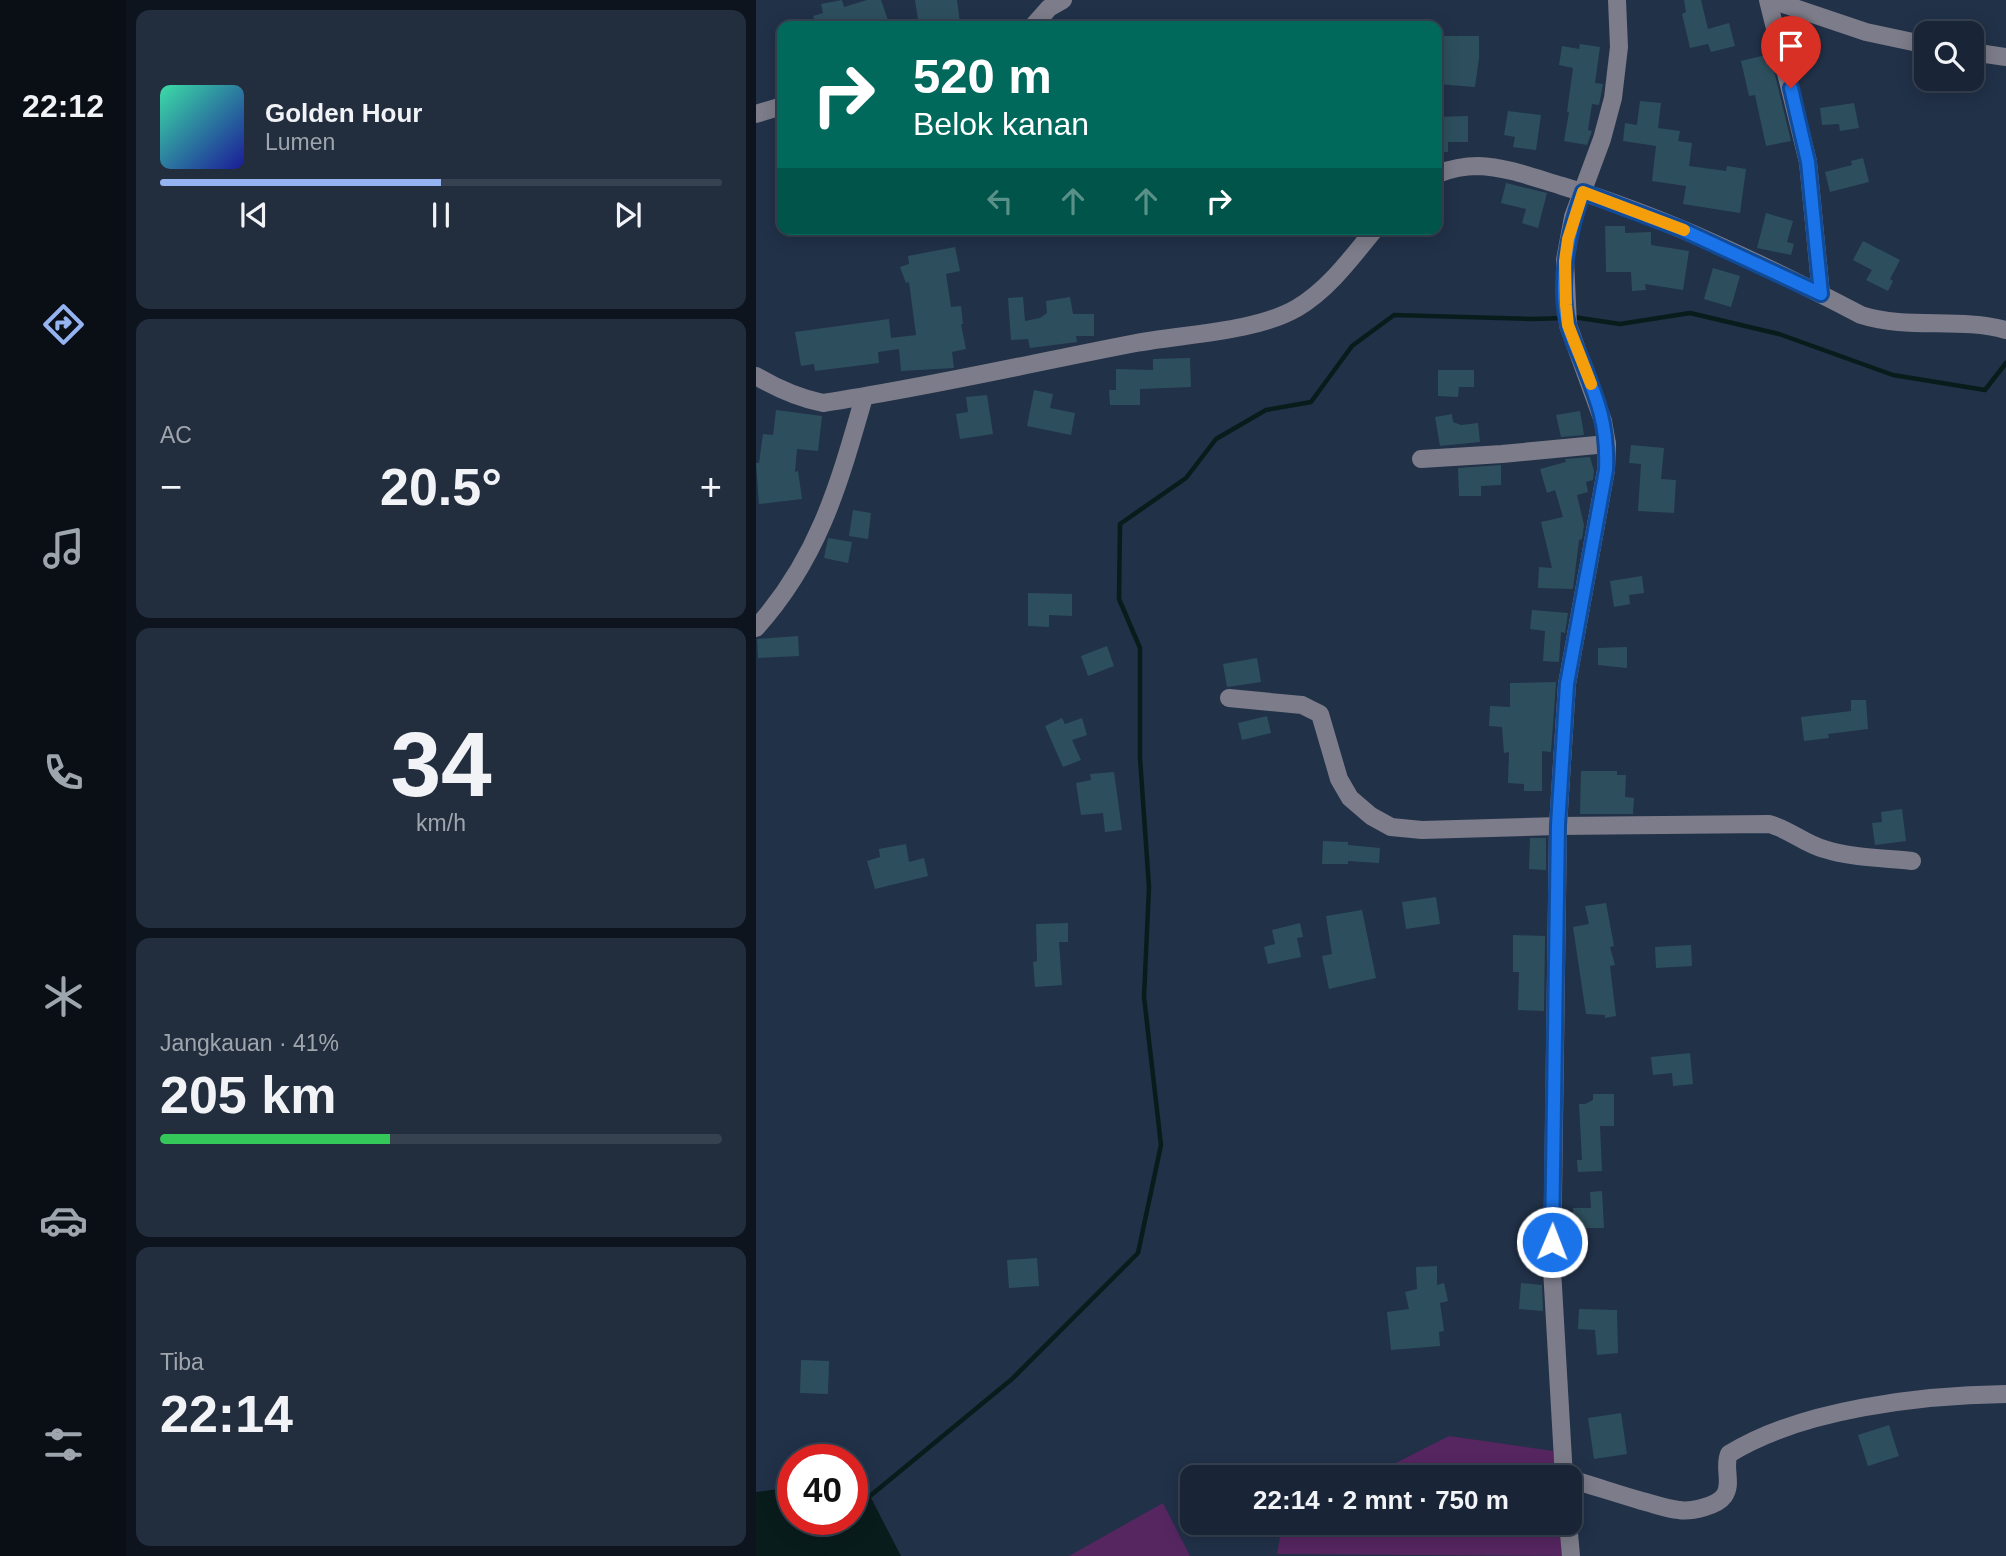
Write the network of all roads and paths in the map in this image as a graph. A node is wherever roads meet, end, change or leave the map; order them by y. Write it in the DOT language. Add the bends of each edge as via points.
graph roads {
  1 [pos="1063,0"];
  2 [pos="1617,0"];
  3 [pos="1769,0"];
  4 [pos="1037,21"];
  5 [pos="1914,43"];
  6 [pos="1984,54"];
  7 [pos="2006,57"];
  8 [pos="777,108"];
  9 [pos="756,114"];
  10 [pos="1442,172"];
  11 [pos="1583,192"];
  12 [pos="1370,235"];
  13 [pos="1821,294"];
  14 [pos="2006,330"];
  15 [pos="756,376"];
  16 [pos="864,397"];
  17 [pos="1607,444"];
  18 [pos="1420,459"];
  19 [pos="756,628"];
  20 [pos="1229,698"];
  21 [pos="1558,825"];
  22 [pos="1912,861"];
  23 [pos="2006,1394"];
  24 [pos="1563,1465"];
  25 [pos="1582,1483"];
  26 [pos="1570,1535"];
  27 [pos="1572,1556"];
  1 -- 4 [label="street"];
  2 -- 11 [label="street" via="1615,86"];
  3 -- 5 [label="street"];
  3 -- 13 [label="street" via="1808,162"];
  6 -- 7 [label="street"];
  8 -- 9 [label="street"];
  10 -- 11 [label="street" via="1480,166"];
  11 -- 13 [label="street" via="1681,229"];
  11 -- 17 [label="street" via="1567,250 1566,305 1568,325 1597,399"];
  12 -- 16 [label="street" via="1317,293 1273,318"];
  13 -- 14 [label="street" via="1878,320 1973,323"];
  15 -- 16 [label="street" via="800,398 823,402"];
  16 -- 19 [label="street" via="824,523 790,587"];
  17 -- 18 [label="street"];
  17 -- 21 [label="street" via="1567,684"];
  20 -- 21 [label="street" via="1302,705 1320,714 1339,779 1350,798 1391,827"];
  21 -- 22 [label="street" via="1769,824 1831,851"];
  21 -- 24 [label="street" via="1552,1269"];
  23 -- 25 [label="street" via="1886,1405 1785,1427 1729,1454 1725,1496 1692,1510"];
  26 -- 27 [label="street"];
}
